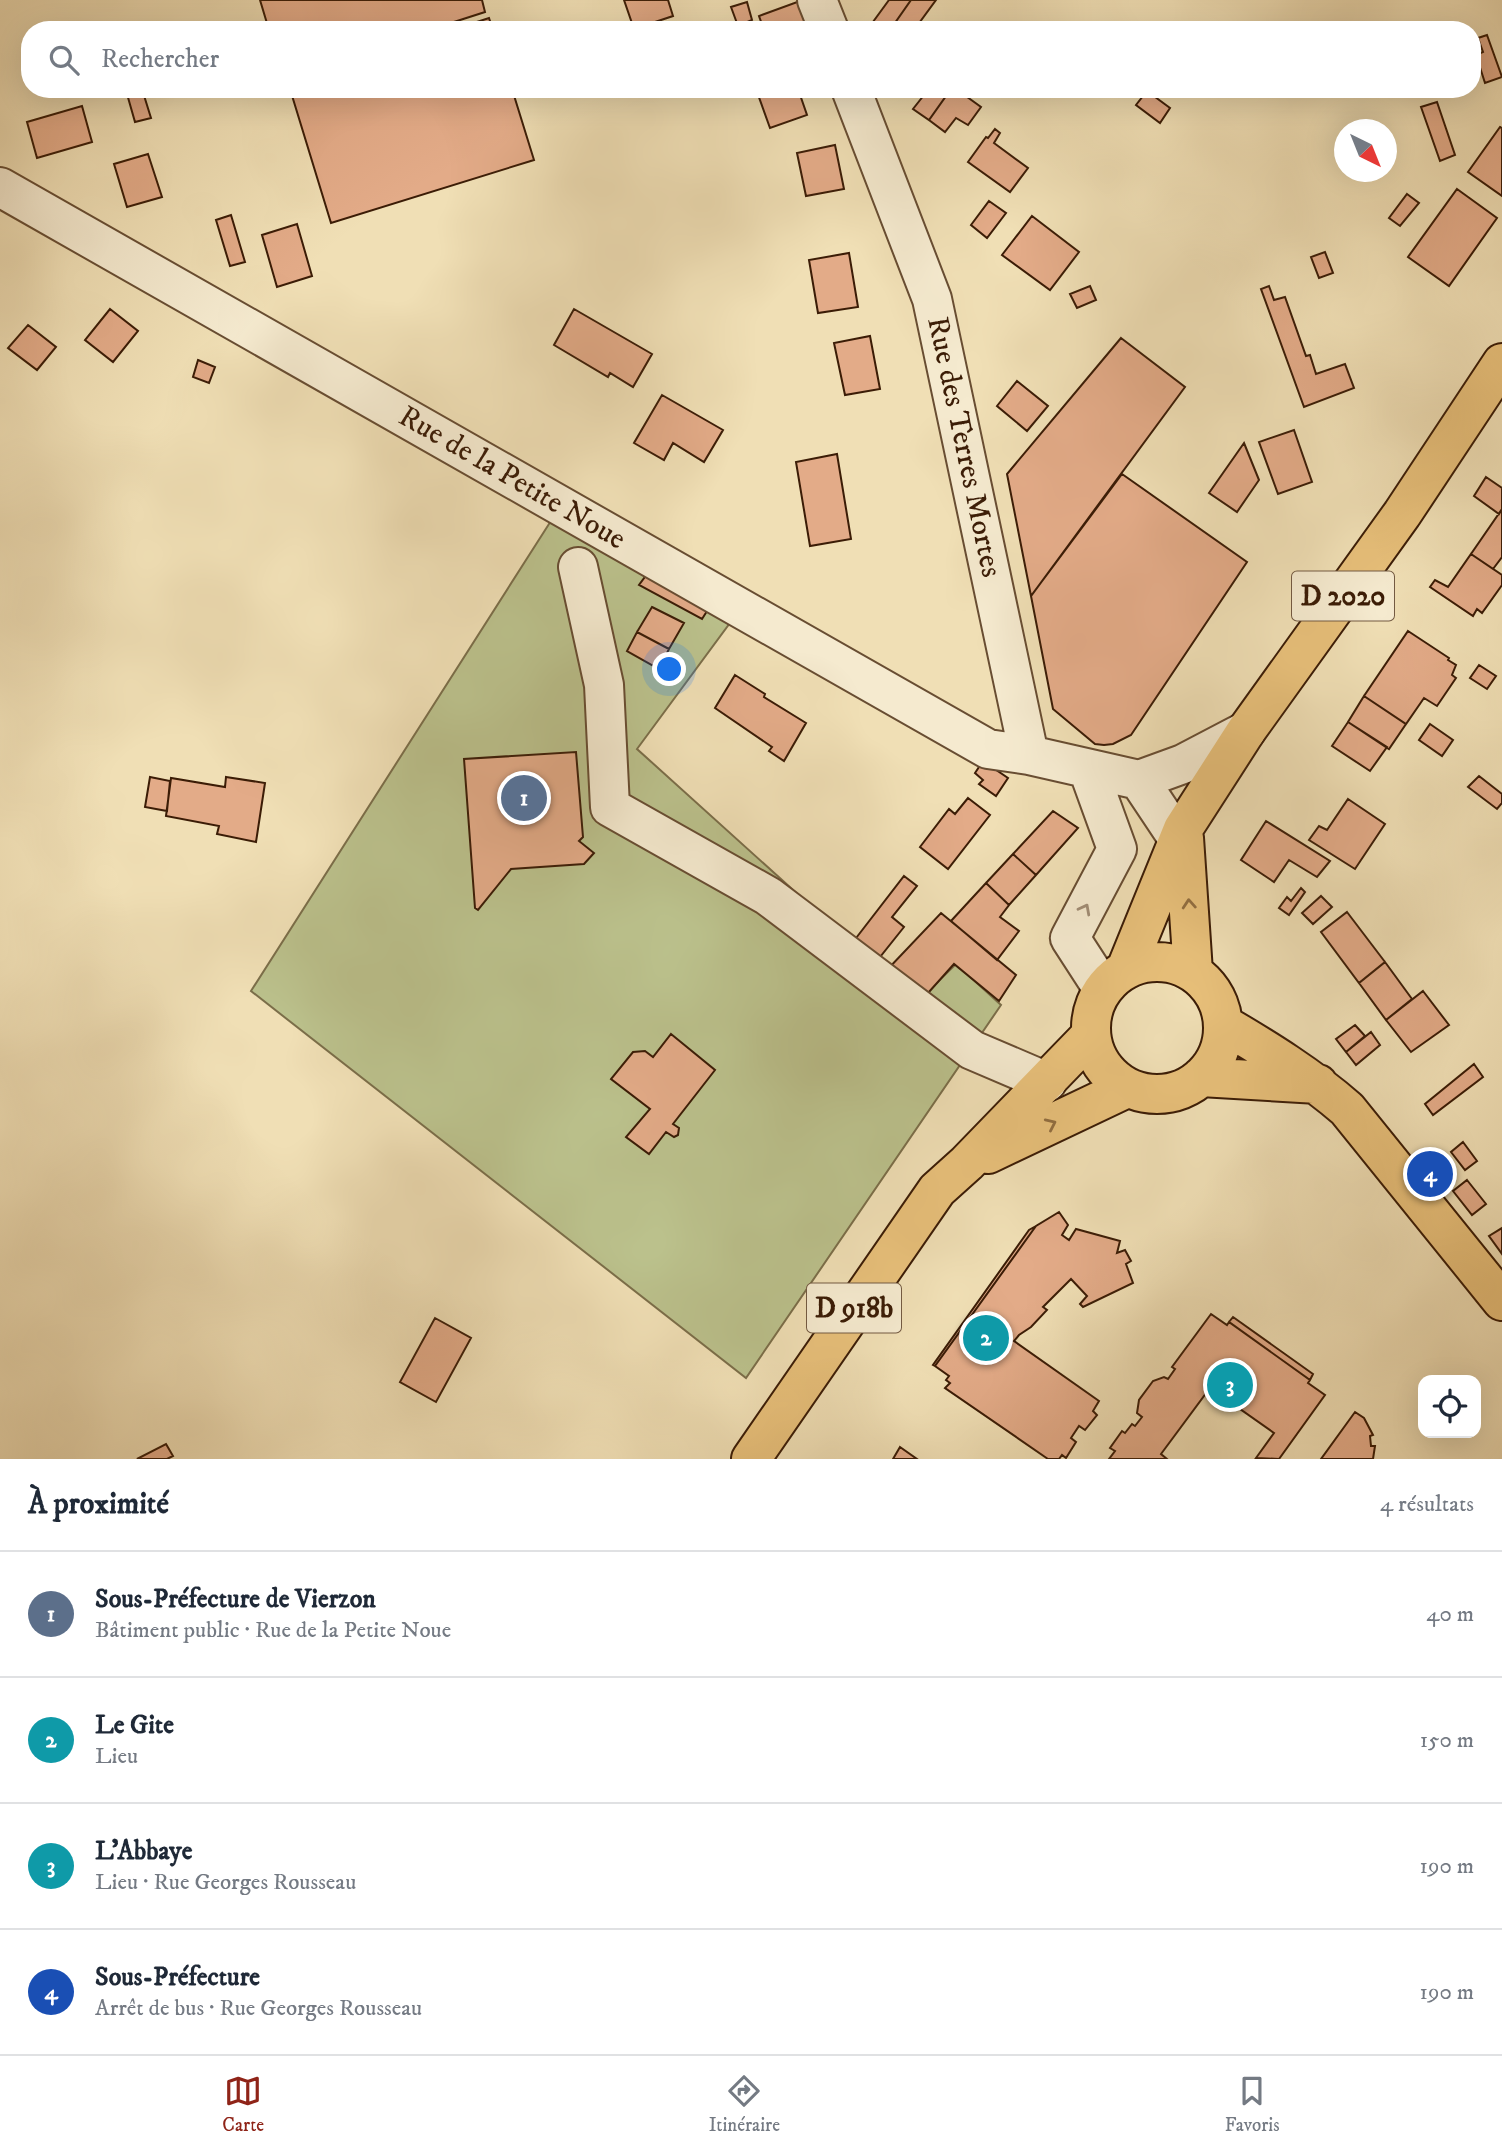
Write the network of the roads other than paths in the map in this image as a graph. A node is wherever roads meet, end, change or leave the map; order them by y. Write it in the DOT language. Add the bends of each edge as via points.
graph roads {
  1 [pos="817,0"];
  2 [pos="825,21"];
  3 [pos="855,98"];
  4 [pos="0,187"];
  5 [pos="1502,363"];
  6 [pos="578,567"];
  7 [pos="1246,731"];
  8 [pos="1029,755"];
  9 [pos="1088,769"];
  10 [pos="1139,780"];
  11 [pos="1181,835"];
  12 [pos="1194,972"];
  13 [pos="1114,979"];
  14 [pos="1223,1024"];
  15 [pos="1090,1036"];
  16 [pos="1201,1077"];
  17 [pos="1046,1082"];
  18 [pos="1319,1084"];
  19 [pos="1127,1088"];
  20 [pos="967,1163"];
  21 [pos="1502,1301"];
  22 [pos="751,1459"];
  1 -- 2 [label="street"];
  3 -- 8 [label="street, Rue des Terres Mortes" via="932,299"];
  4 -- 8 [label="street, Rue de la Petite Noue" via="988,749"];
  5 -- 7 [label="main road, D 2020" via="1402,514"];
  6 -- 17 [label="street" via="604,685 610,807 768,896 972,1050"];
  7 -- 10 [label="street" via="1183,765"];
  7 -- 11 [label="main road, D 2020"];
  8 -- 9 [label="street"];
  9 -- 10 [label="street"];
  13 -- 9 [label="street, one-way" via="1070,938 1117,849"];
  10 -- 11 [label="street"];
  12 -- 11 [label="main road, one-way"];
  11 -- 13 [label="main road, D 2020"];
  12 -- 13 [label="main road" via="1160,961 1143,963"];
  12 -- 14 [label="main road" via="1209,986"];
  13 -- 15 [label="main road" via="1095,1003"];
  14 -- 16 [label="main road" via="1214,1062"];
  14 -- 18 [label="main road"];
  15 -- 17 [label="main road, D 918b"];
  15 -- 19 [label="main road" via="1109,1075"];
  16 -- 18 [label="main road"];
  16 -- 19 [label="main road" via="1169,1094"];
  17 -- 20 [label="main road, D 918b"];
  18 -- 21 [label="main road" via="1347,1109"];
  20 -- 19 [label="main road, D 918b, one-way"];
  20 -- 22 [label="main road, D 918b" via="937,1190"];
}
